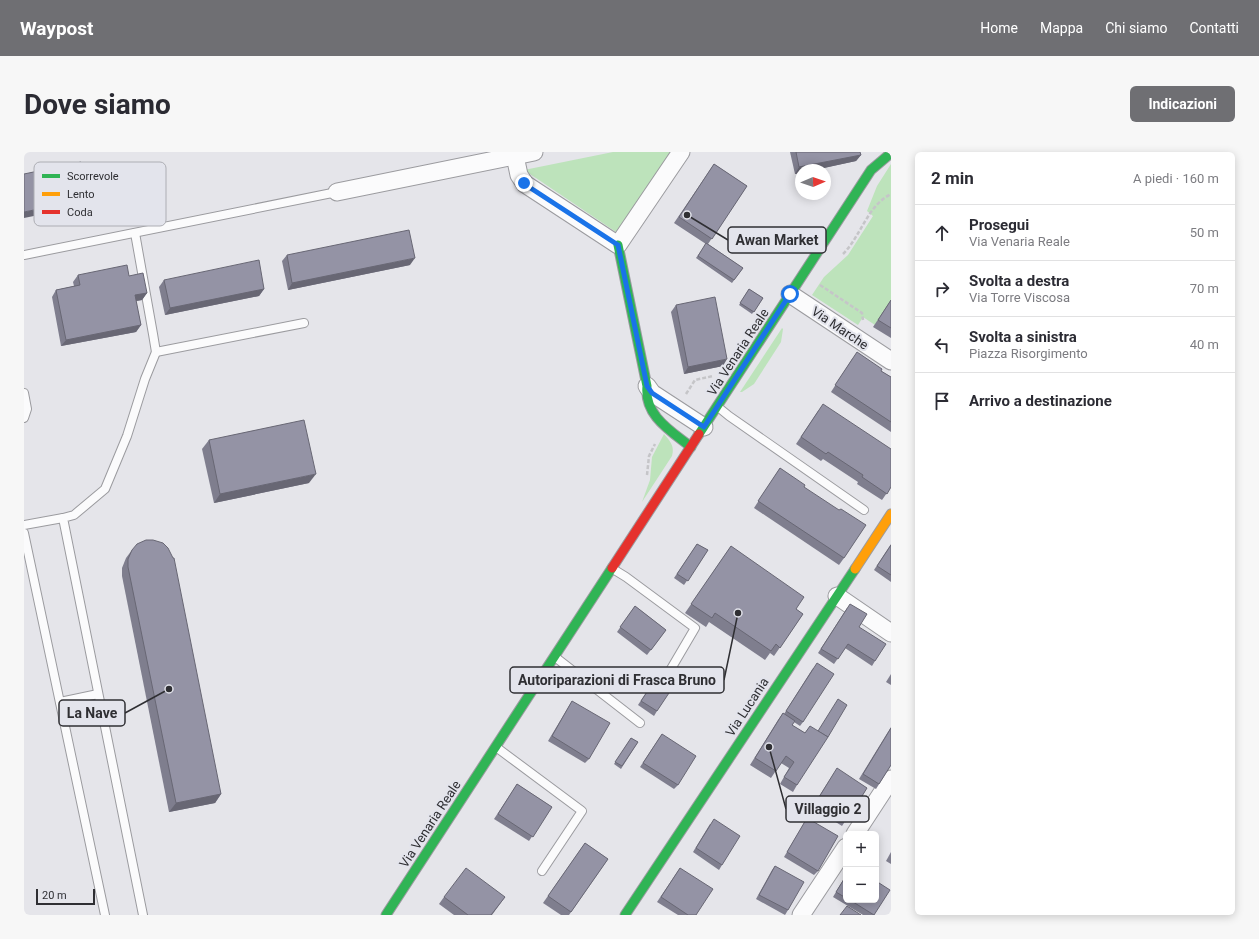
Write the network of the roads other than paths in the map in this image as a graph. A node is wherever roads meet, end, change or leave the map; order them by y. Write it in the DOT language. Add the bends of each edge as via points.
graph roads {
  1 [pos="534,152"];
  2 [pos="681,152"];
  3 [pos="875,152"];
  4 [pos="891,153"];
  5 [pos="515,156"];
  6 [pos="871,170"];
  7 [pos="337,192"];
  8 [pos="134,233"];
  9 [pos="618,245"];
  10 [pos="24,255"];
  11 [pos="790,294"];
  12 [pos="304,323"];
  13 [pos="156,352"];
  14 [pos="891,362"];
  15 [pos="647,386"];
  16 [pos="24,393"];
  17 [pos="717,407"];
  18 [pos="24,418"];
  19 [pos="704,427"];
  20 [pos="691,447"];
  21 [pos="864,510"];
  22 [pos="891,514"];
  23 [pos="63,518"];
  24 [pos="24,524"];
  25 [pos="24,533"];
  26 [pos="612,569"];
  27 [pos="837,596"];
  28 [pos="891,632"];
  29 [pos="554,657"];
  30 [pos="665,679"];
  31 [pos="98,694"];
  32 [pos="60,702"];
  33 [pos="640,723"];
  34 [pos="496,747"];
  35 [pos="891,779"];
  36 [pos="857,831"];
  37 [pos="843,852"];
  38 [pos="542,871"];
  39 [pos="106,915"];
  40 [pos="143,915"];
  41 [pos="386,915"];
  42 [pos="625,915"];
  43 [pos="801,915"];
  1 -- 5 [label="street"];
  2 -- 9 [label="street"];
  3 -- 6 [label="street, Via Venaria Reale"];
  4 -- 6 [label="street, Via Venaria Reale"];
  5 -- 7 [label="street"];
  5 -- 9 [label="street" via="519,175 525,184"];
  6 -- 11 [label="street, Via Venaria Reale"];
  7 -- 8 [label="lane"];
  8 -- 10 [label="lane"];
  8 -- 13 [label="lane"];
  9 -- 15 [label="street"];
  11 -- 14 [label="street, Via Marche"];
  11 -- 17 [label="street, Via Venaria Reale"];
  12 -- 13 [label="lane"];
  13 -- 23 [label="lane" via="127,436 105,489 74,515"];
  15 -- 19 [label="street" via="652,393"];
  15 -- 20 [label="street" via="648,402 654,414"];
  16 -- 18 [label="lane" via="27,409"];
  17 -- 19 [label="street, Via Venaria Reale"];
  17 -- 21 [label="lane, Via Venaria Reale"];
  19 -- 20 [label="street, Via Venaria Reale"];
  20 -- 26 [label="street, Via Venaria Reale"];
  22 -- 27 [label="street, Via Lucania"];
  23 -- 24 [label="lane"];
  23 -- 31 [label="lane"];
  25 -- 32 [label="lane"];
  26 -- 29 [label="street, Via Venaria Reale"];
  26 -- 30 [label="lane" via="695,628"];
  27 -- 28 [label="street"];
  27 -- 42 [label="street, Via Lucania"];
  29 -- 33 [label="lane"];
  29 -- 34 [label="street, Via Venaria Reale"];
  31 -- 32 [label="lane"];
  31 -- 40 [label="lane"];
  32 -- 39 [label="lane"];
  34 -- 38 [label="lane" via="582,811"];
  34 -- 41 [label="street, Via Venaria Reale"];
  35 -- 36 [label="street"];
  37 -- 43 [label="street"];
}
